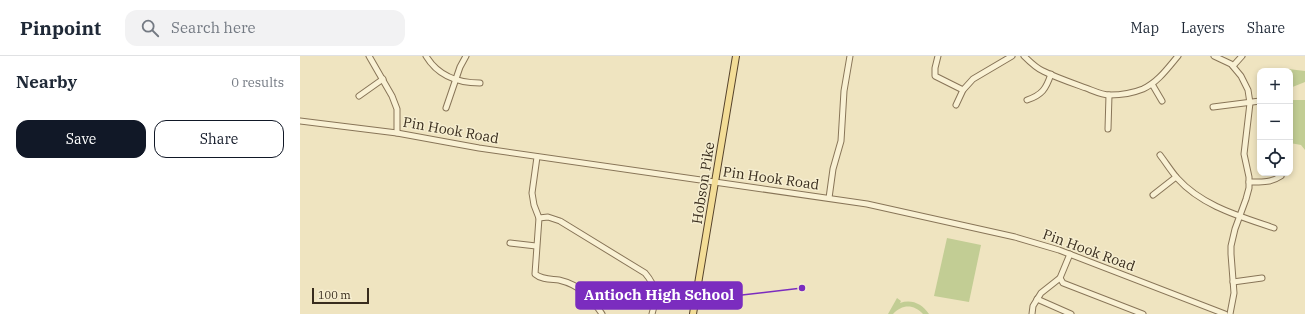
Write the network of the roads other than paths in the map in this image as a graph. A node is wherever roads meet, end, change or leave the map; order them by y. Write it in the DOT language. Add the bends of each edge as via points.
graph roads {
  1 [pos="369,56"];
  2 [pos="426,56"];
  3 [pos="466,56"];
  4 [pos="736,56"];
  5 [pos="850,56"];
  6 [pos="938,56"];
  7 [pos="1012,56"];
  8 [pos="1024,56"];
  9 [pos="1178,56"];
  10 [pos="1214,56"];
  11 [pos="1242,56"];
  12 [pos="1233,66"];
  13 [pos="1051,74"];
  14 [pos="383,78"];
  15 [pos="456,80"];
  16 [pos="480,83"];
  17 [pos="1152,84"];
  18 [pos="963,90"];
  19 [pos="1109,95"];
  20 [pos="359,96"];
  21 [pos="1027,100"];
  22 [pos="1162,101"];
  23 [pos="1257,102"];
  24 [pos="1250,103"];
  25 [pos="956,105"];
  26 [pos="1213,107"];
  27 [pos="446,108"];
  28 [pos="300,121"];
  29 [pos="1108,128"];
  30 [pos="397,133"];
  31 [pos="1160,156"];
  32 [pos="537,157"];
  33 [pos="1281,176"];
  34 [pos="1176,177"];
  35 [pos="715,182"];
  36 [pos="1249,182"];
  37 [pos="1153,195"];
  38 [pos="829,198"];
  39 [pos="1240,216"];
  40 [pos="539,218"];
  41 [pos="1274,228"];
  42 [pos="510,243"];
  43 [pos="536,246"];
  44 [pos="1070,254"];
  45 [pos="1060,278"];
  46 [pos="1262,278"];
  47 [pos="1233,282"];
  48 [pos="1037,299"];
  49 [pos="602,314"];
  50 [pos="652,314"];
  51 [pos="693,314"];
  52 [pos="1032,314"];
  53 [pos="1071,314"];
  54 [pos="1143,314"];
  55 [pos="1225,314"];
  56 [pos="1230,314"];
  1 -- 14 [label="street"];
  2 -- 15 [label="street" via="443,73"];
  3 -- 15 [label="street"];
  4 -- 35 [label="main road, Hobson Pike"];
  5 -- 38 [label="street" via="844,91 841,141 833,169"];
  6 -- 18 [label="street" via="935,76"];
  7 -- 18 [label="street" via="973,79"];
  8 -- 13 [label="street" via="1031,64"];
  9 -- 17 [label="street"];
  10 -- 12 [label="street"];
  11 -- 12 [label="street"];
  12 -- 24 [label="street" via="1248,90"];
  13 -- 19 [label="street"];
  13 -- 21 [label="street" via="1044,91 1039,96"];
  14 -- 20 [label="street"];
  14 -- 30 [label="street" via="396,109"];
  15 -- 16 [label="street"];
  15 -- 27 [label="street"];
  17 -- 19 [label="street" via="1135,92"];
  17 -- 22 [label="street"];
  18 -- 25 [label="street"];
  19 -- 29 [label="street"];
  23 -- 24 [label="street"];
  24 -- 26 [label="street"];
  24 -- 36 [label="street" via="1244,154"];
  28 -- 30 [label="street, Pin Hook Road"];
  30 -- 32 [label="street, Pin Hook Road"];
  31 -- 34 [label="street"];
  32 -- 35 [label="street, Pin Hook Road"];
  32 -- 40 [label="street" via="532,193"];
  33 -- 36 [label="street" via="1268,182"];
  34 -- 37 [label="street"];
  34 -- 39 [label="street" via="1214,207"];
  35 -- 38 [label="street, Pin Hook Road"];
  35 -- 51 [label="main road, Hobson Pike"];
  36 -- 39 [label="street"];
  38 -- 44 [label="street, Pin Hook Road" via="1016,237"];
  39 -- 41 [label="street"];
  39 -- 47 [label="street" via="1230,254"];
  40 -- 43 [label="street"];
  40 -- 50 [label="street" via="548,217 560,221 645,273 655,290"];
  42 -- 43 [label="street"];
  43 -- 49 [label="street" via="534,271 537,276 575,285"];
  44 -- 45 [label="street"];
  44 -- 55 [label="street, Pin Hook Road"];
  45 -- 48 [label="street"];
  45 -- 54 [label="street" via="1063,283"];
  46 -- 47 [label="street"];
  47 -- 56 [label="street" via="1234,298"];
  48 -- 52 [label="street"];
  48 -- 53 [label="street"];
}
